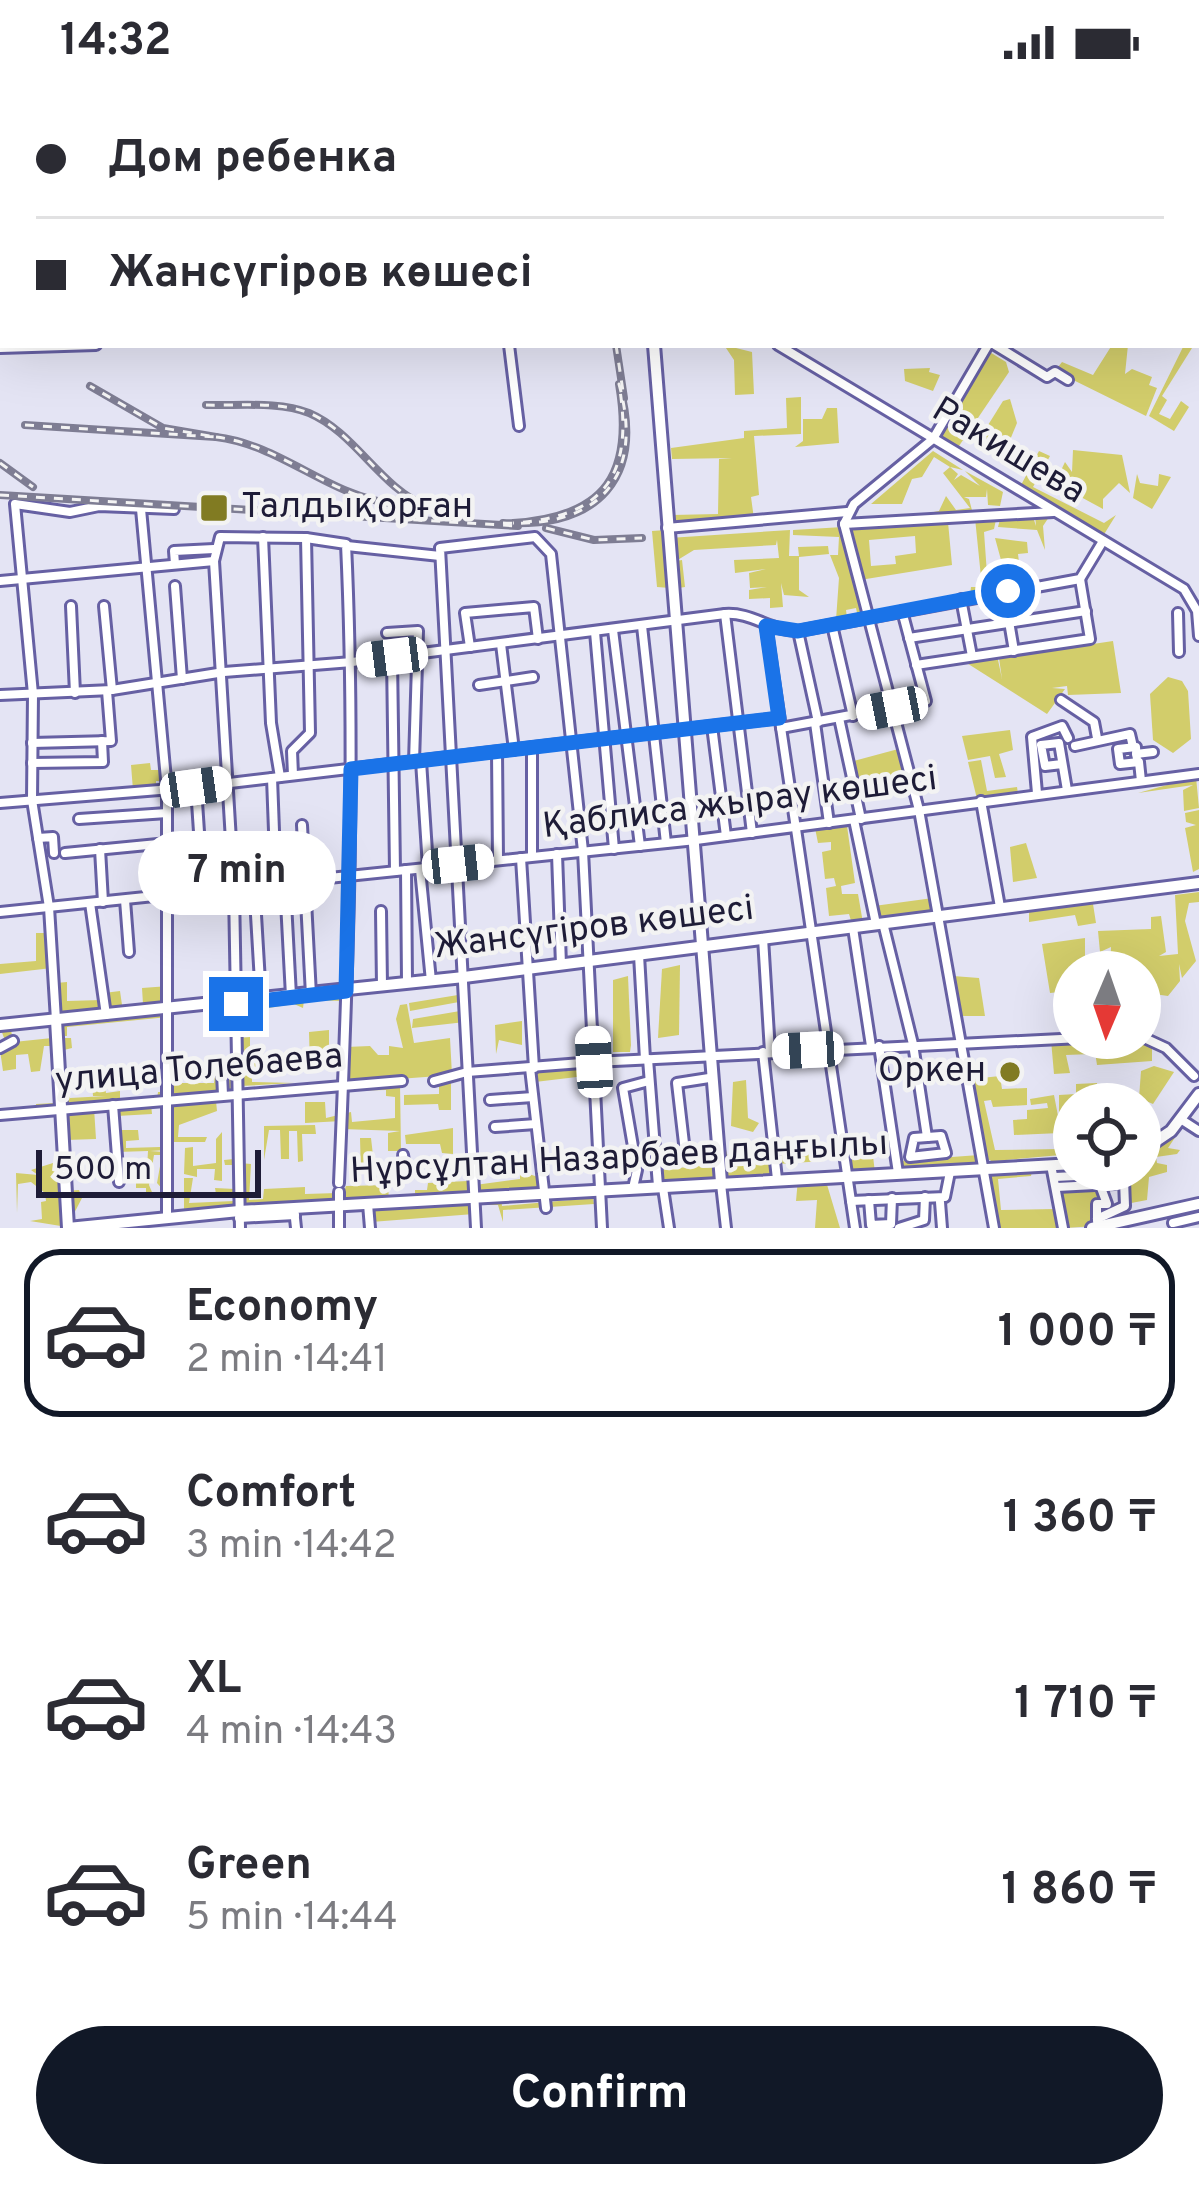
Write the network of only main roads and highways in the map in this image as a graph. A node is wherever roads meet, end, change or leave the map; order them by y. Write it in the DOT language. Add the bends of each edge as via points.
graph roads {
  1 [pos="655,348"];
  2 [pos="1198,882"];
  3 [pos="700,946"];
  4 [pos="56,1020"];
  5 [pos="0,1025"];
  6 [pos="1199,1094"];
  7 [pos="1161,1136"];
  8 [pos="1053,1178"];
  9 [pos="721,1182"];
  10 [pos="1199,1204"];
  11 [pos="240,1219"];
  12 [pos="1172,1221"];
  13 [pos="1096,1225"];
  14 [pos="68,1228"];
  1 -- 3 [label="main road"];
  2 -- 3 [label="main road, Жансүгіров көшесі"];
  3 -- 4 [label="main road, Жансүгіров көшесі"];
  3 -- 9 [label="main road" via="708,1150"];
  4 -- 5 [label="main road, Жансүгіров көшесі"];
  4 -- 14 [label="main road"];
  6 -- 7 [label="main road"];
  8 -- 9 [label="main road, Нұрсұлтан Назарбаев даңғылы" via="982,1169"];
  9 -- 11 [label="main road, Нұрсұлтан Назарбаев даңғылы" via="368,1204 339,1193 295,1211"];
  10 -- 12 [label="main road"];
  11 -- 14 [label="main road, Нұрсұлтан Назарбаев даңғылы"];
  12 -- 13 [label="main road"];
}
